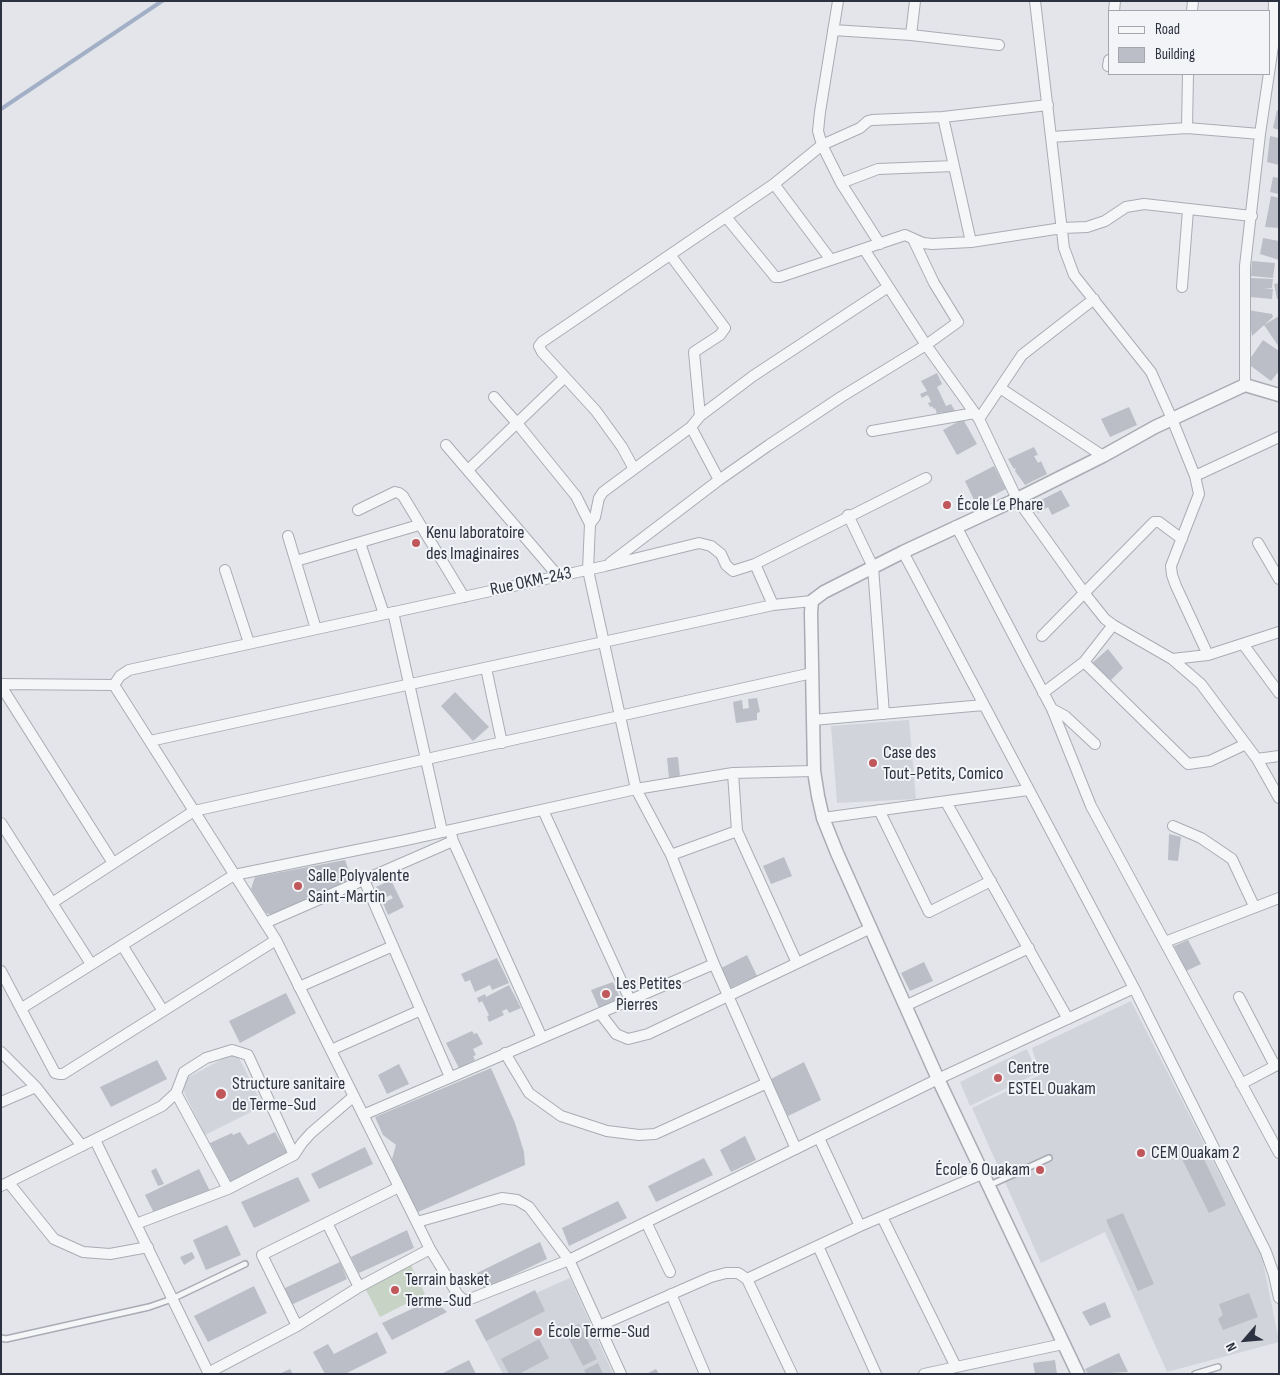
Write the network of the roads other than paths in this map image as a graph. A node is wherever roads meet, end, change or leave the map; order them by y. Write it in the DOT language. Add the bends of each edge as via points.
graph roads {
  1 [pos="838,1"];
  2 [pos="915,1"];
  3 [pos="1035,1"];
  4 [pos="1274,1"];
  5 [pos="833,30"];
  6 [pos="911,36"];
  7 [pos="998,45"];
  8 [pos="1270,66"];
  9 [pos="1188,75"];
  10 [pos="1269,75"];
  11 [pos="1048,105"];
  12 [pos="943,117"];
  13 [pos="1187,128"];
  14 [pos="1260,134"];
  15 [pos="1051,137"];
  16 [pos="822,145"];
  17 [pos="954,166"];
  18 [pos="841,183"];
  19 [pos="774,184"];
  20 [pos="1188,210"];
  21 [pos="1252,216"];
  22 [pos="726,217"];
  23 [pos="1062,228"];
  24 [pos="913,239"];
  25 [pos="971,242"];
  26 [pos="880,244"];
  27 [pos="864,249"];
  28 [pos="671,256"];
  29 [pos="831,260"];
  30 [pos="1182,287"];
  31 [pos="888,288"];
  32 [pos="1094,299"];
  33 [pos="926,344"];
  34 [pos="565,377"];
  35 [pos="1245,385"];
  36 [pos="1000,388"];
  37 [pos="1279,395"];
  38 [pos="494,397"];
  39 [pos="700,416"];
  40 [pos="977,416"];
  41 [pos="1172,419"];
  42 [pos="516,422"];
  43 [pos="691,427"];
  44 [pos="872,431"];
  45 [pos="1279,437"];
  46 [pos="446,445"];
  47 [pos="1103,456"];
  48 [pos="634,469"];
  49 [pos="468,470"];
  50 [pos="1195,476"];
  51 [pos="926,478"];
  52 [pos="719,480"];
  53 [pos="1017,499"];
  54 [pos="358,510"];
  55 [pos="848,516"];
  56 [pos="590,524"];
  57 [pos="419,525"];
  58 [pos="956,526"];
  59 [pos="288,536"];
  60 [pos="1182,539"];
  61 [pos="360,543"];
  62 [pos="1258,543"];
  63 [pos="903,552"];
  64 [pos="296,562"];
  65 [pos="755,564"];
  66 [pos="605,566"];
  67 [pos="1276,566"];
  68 [pos="873,567"];
  69 [pos="225,570"];
  70 [pos="588,570"];
  71 [pos="558,576"];
  72 [pos="1279,579"];
  73 [pos="1085,594"];
  74 [pos="464,597"];
  75 [pos="812,601"];
  76 [pos="773,606"];
  77 [pos="389,613"];
  78 [pos="1113,625"];
  79 [pos="316,629"];
  80 [pos="1279,632"];
  81 [pos="1042,636"];
  82 [pos="604,642"];
  83 [pos="249,643"];
  84 [pos="1243,644"];
  85 [pos="1208,655"];
  86 [pos="1172,660"];
  87 [pos="1084,662"];
  88 [pos="486,668"];
  89 [pos="812,673"];
  90 [pos="1,685"];
  91 [pos="114,685"];
  92 [pos="410,685"];
  93 [pos="1043,693"];
  94 [pos="1279,693"];
  95 [pos="984,705"];
  96 [pos="1052,709"];
  97 [pos="884,714"];
  98 [pos="620,716"];
  99 [pos="813,720"];
  100 [pos="150,741"];
  101 [pos="502,742"];
  102 [pos="1094,744"];
  103 [pos="1246,744"];
  104 [pos="1279,756"];
  105 [pos="426,759"];
  106 [pos="1257,759"];
  107 [pos="814,770"];
  108 [pos="733,773"];
  109 [pos="636,789"];
  110 [pos="1028,790"];
  111 [pos="1279,798"];
  112 [pos="946,802"];
  113 [pos="543,810"];
  114 [pos="879,810"];
  115 [pos="194,811"];
  116 [pos="823,818"];
  117 [pos="1,823"];
  118 [pos="1173,826"];
  119 [pos="446,831"];
  120 [pos="737,831"];
  121 [pos="453,842"];
  122 [pos="671,854"];
  123 [pos="113,863"];
  124 [pos="234,875"];
  125 [pos="364,880"];
  126 [pos="991,881"];
  127 [pos="1279,898"];
  128 [pos="52,902"];
  129 [pos="1254,906"];
  130 [pos="265,923"];
  131 [pos="871,928"];
  132 [pos="276,940"];
  133 [pos="1165,942"];
  134 [pos="122,945"];
  135 [pos="393,946"];
  136 [pos="1028,948"];
  137 [pos="797,963"];
  138 [pos="91,964"];
  139 [pos="714,964"];
  140 [pos="1,971"];
  141 [pos="299,987"];
  142 [pos="1134,988"];
  143 [pos="728,996"];
  144 [pos="1240,997"];
  145 [pos="630,1000"];
  146 [pos="905,1006"];
  147 [pos="22,1008"];
  148 [pos="421,1010"];
  149 [pos="163,1011"];
  150 [pos="600,1013"];
  151 [pos="1068,1019"];
  152 [pos="542,1038"];
  153 [pos="331,1050"];
  154 [pos="1,1052"];
  155 [pos="505,1054"];
  156 [pos="1277,1065"];
  157 [pos="450,1077"];
  158 [pos="938,1079"];
  159 [pos="767,1083"];
  160 [pos="1241,1084"];
  161 [pos="36,1087"];
  162 [pos="176,1093"];
  163 [pos="354,1096"];
  164 [pos="1,1102"];
  165 [pos="363,1114"];
  166 [pos="819,1138"];
  167 [pos="95,1140"];
  168 [pos="82,1146"];
  169 [pos="796,1149"];
  170 [pos="1279,1153"];
  171 [pos="294,1155"];
  172 [pos="1049,1158"];
  173 [pos="982,1174"];
  174 [pos="5,1184"];
  175 [pos="988,1186"];
  176 [pos="399,1187"];
  177 [pos="228,1189"];
  178 [pos="882,1217"];
  179 [pos="417,1222"];
  180 [pos="646,1222"];
  181 [pos="327,1223"];
  182 [pos="136,1224"];
  183 [pos="860,1226"];
  184 [pos="818,1246"];
  185 [pos="148,1247"];
  186 [pos="430,1249"];
  187 [pos="569,1260"];
  188 [pos="245,1264"];
  189 [pos="670,1272"];
  190 [pos="747,1279"];
  191 [pos="359,1287"];
  192 [pos="670,1294"];
  193 [pos="1279,1298"];
  194 [pos="172,1299"];
  195 [pos="297,1326"];
  196 [pos="599,1326"];
  197 [pos="1,1338"];
  198 [pos="1063,1344"];
  199 [pos="1218,1367"];
  200 [pos="963,1369"];
  201 [pos="209,1373"];
  202 [pos="621,1374"];
  203 [pos="705,1374"];
  204 [pos="792,1374"];
  205 [pos="876,1374"];
  206 [pos="924,1374"];
  207 [pos="1078,1374"];
  208 [pos="1194,1374"];
  1 -- 5 [label="street"];
  2 -- 6 [label="street"];
  3 -- 11 [label="street"];
  4 -- 8 [label="street"];
  5 -- 6 [label="street"];
  5 -- 16 [label="street" via="818,131"];
  6 -- 7 [label="street"];
  9 -- 13 [label="street"];
  10 -- 14 [label="street"];
  11 -- 12 [label="street"];
  11 -- 15 [label="street"];
  12 -- 16 [label="street" via="872,120"];
  12 -- 17 [label="street"];
  13 -- 14 [label="street"];
  13 -- 15 [label="street"];
  14 -- 21 [label="street"];
  15 -- 23 [label="street"];
  16 -- 18 [label="street"];
  16 -- 19 [label="street"];
  17 -- 18 [label="street" via="878,168"];
  17 -- 25 [label="street"];
  18 -- 26 [label="street"];
  19 -- 22 [label="street"];
  19 -- 29 [label="street"];
  20 -- 21 [label="street"];
  20 -- 23 [label="street" via="1144,204 1126,207 1105,221 1087,227"];
  20 -- 30 [label="street"];
  21 -- 35 [label="street" via="1245,266"];
  22 -- 28 [label="street"];
  22 -- 29 [label="street" via="775,277"];
  23 -- 25 [label="street"];
  23 -- 32 [label="street" via="1064,248 1074,275"];
  24 -- 25 [label="street" via="932,244"];
  24 -- 26 [label="street" via="905,235"];
  24 -- 33 [label="street" via="958,322"];
  26 -- 27 [label="street"];
  27 -- 29 [label="street"];
  27 -- 31 [label="street"];
  28 -- 34 [label="street" via="542,342 539,346 542,352"];
  28 -- 39 [label="street" via="724,328 720,335 694,352"];
  31 -- 33 [label="street"];
  31 -- 39 [label="street" via="753,376"];
  32 -- 36 [label="street" via="1022,355"];
  32 -- 41 [label="street" via="1151,372"];
  33 -- 40 [label="street"];
  33 -- 52 [label="street" via="840,397"];
  34 -- 42 [label="street"];
  34 -- 48 [label="street" via="596,411"];
  35 -- 37 [label="street"];
  35 -- 41 [label="street"];
  36 -- 40 [label="street"];
  36 -- 47 [label="street"];
  38 -- 42 [label="street"];
  39 -- 43 [label="street"];
  40 -- 44 [label="street"];
  40 -- 53 [label="street"];
  41 -- 47 [label="street"];
  41 -- 50 [label="street"];
  42 -- 49 [label="street"];
  42 -- 56 [label="street" via="576,496"];
  43 -- 48 [label="street"];
  43 -- 52 [label="street"];
  45 -- 50 [label="street"];
  46 -- 49 [label="street"];
  47 -- 53 [label="street"];
  48 -- 56 [label="street" via="603,492"];
  49 -- 71 [label="street"];
  50 -- 60 [label="street" via="1199,494"];
  51 -- 55 [label="street, Rue OKM-243"];
  52 -- 66 [label="street"];
  53 -- 58 [label="street"];
  53 -- 73 [label="street"];
  54 -- 57 [label="street" via="395,492 403,496"];
  55 -- 65 [label="street, Rue OKM-243"];
  55 -- 68 [label="street"];
  56 -- 70 [label="street"];
  57 -- 61 [label="street"];
  57 -- 74 [label="street"];
  58 -- 63 [label="street"];
  58 -- 93 [label="street"];
  59 -- 64 [label="street"];
  60 -- 73 [label="street" via="1156,521"];
  60 -- 85 [label="street" via="1171,566 1172,575"];
  61 -- 64 [label="street"];
  61 -- 77 [label="street"];
  62 -- 67 [label="street"];
  63 -- 68 [label="street"];
  63 -- 95 [label="street"];
  64 -- 79 [label="street"];
  65 -- 66 [label="street, Rue OKM-243" via="733,571 721,554 711,546 699,543"];
  65 -- 76 [label="street"];
  66 -- 70 [label="street, Rue OKM-243"];
  67 -- 72 [label="street"];
  68 -- 75 [label="street"];
  68 -- 97 [label="street"];
  69 -- 83 [label="street"];
  70 -- 71 [label="street, Rue OKM-243"];
  70 -- 82 [label="street"];
  71 -- 74 [label="street, Rue OKM-243"];
  73 -- 78 [label="street"];
  73 -- 81 [label="street"];
  74 -- 77 [label="street, Rue OKM-243"];
  75 -- 76 [label="street"];
  75 -- 89 [label="street"];
  76 -- 82 [label="street"];
  77 -- 79 [label="street, Rue OKM-243"];
  77 -- 92 [label="street"];
  78 -- 86 [label="street"];
  78 -- 87 [label="street"];
  79 -- 83 [label="street, Rue OKM-243"];
  80 -- 84 [label="street"];
  82 -- 88 [label="street"];
  82 -- 98 [label="street"];
  83 -- 91 [label="street, Rue OKM-243" via="129,670"];
  84 -- 85 [label="street"];
  84 -- 94 [label="street"];
  85 -- 86 [label="street"];
  86 -- 103 [label="street" via="1201,684"];
  87 -- 93 [label="street"];
  87 -- 103 [label="street" via="1188,764 1210,761"];
  88 -- 92 [label="street"];
  88 -- 101 [label="street"];
  89 -- 98 [label="street"];
  89 -- 99 [label="street"];
  90 -- 91 [label="street"];
  90 -- 123 [label="street"];
  91 -- 100 [label="street"];
  92 -- 100 [label="street"];
  92 -- 105 [label="street"];
  93 -- 96 [label="street"];
  95 -- 97 [label="street"];
  95 -- 110 [label="street"];
  96 -- 102 [label="street" via="1066,716"];
  96 -- 133 [label="street" via="1091,806"];
  97 -- 99 [label="street"];
  98 -- 101 [label="street"];
  98 -- 109 [label="street"];
  99 -- 107 [label="street"];
  100 -- 115 [label="street"];
  101 -- 105 [label="street"];
  103 -- 106 [label="street"];
  104 -- 106 [label="street"];
  105 -- 115 [label="street"];
  105 -- 119 [label="street"];
  106 -- 111 [label="street"];
  107 -- 108 [label="street"];
  107 -- 116 [label="street"];
  108 -- 109 [label="street"];
  108 -- 120 [label="street"];
  109 -- 113 [label="street"];
  109 -- 122 [label="street"];
  110 -- 112 [label="street"];
  110 -- 142 [label="street"];
  112 -- 114 [label="street"];
  112 -- 126 [label="street"];
  113 -- 119 [label="street"];
  113 -- 145 [label="street"];
  114 -- 116 [label="street"];
  114 -- 126 [label="street" via="929,912"];
  115 -- 123 [label="street"];
  115 -- 124 [label="street"];
  116 -- 131 [label="street"];
  117 -- 128 [label="street"];
  118 -- 129 [label="street" via="1202,838 1232,859"];
  119 -- 121 [label="street"];
  119 -- 124 [label="street"];
  120 -- 122 [label="street"];
  120 -- 137 [label="street"];
  121 -- 125 [label="street"];
  121 -- 152 [label="street"];
  122 -- 139 [label="street"];
  123 -- 128 [label="street"];
  124 -- 130 [label="street"];
  124 -- 134 [label="street"];
  125 -- 130 [label="street"];
  125 -- 135 [label="street"];
  126 -- 136 [label="street"];
  127 -- 129 [label="street"];
  128 -- 138 [label="street"];
  129 -- 133 [label="street"];
  130 -- 132 [label="street"];
  131 -- 137 [label="street"];
  131 -- 146 [label="street"];
  132 -- 141 [label="street"];
  132 -- 149 [label="street"];
  133 -- 160 [label="street"];
  134 -- 138 [label="street"];
  134 -- 149 [label="street"];
  135 -- 141 [label="street"];
  135 -- 148 [label="street"];
  136 -- 146 [label="street"];
  136 -- 151 [label="street"];
  137 -- 143 [label="street"];
  138 -- 147 [label="street"];
  139 -- 143 [label="street"];
  139 -- 145 [label="street"];
  140 -- 147 [label="street"];
  141 -- 153 [label="street"];
  142 -- 151 [label="street"];
  142 -- 193 [label="street" via="1266,1252"];
  143 -- 150 [label="street" via="648,1034 628,1039 616,1034"];
  143 -- 159 [label="street"];
  144 -- 156 [label="street"];
  145 -- 150 [label="street"];
  146 -- 158 [label="street"];
  147 -- 149 [label="street" via="55,1073 59,1074"];
  148 -- 153 [label="street"];
  148 -- 157 [label="street"];
  150 -- 152 [label="street"];
  151 -- 158 [label="street"];
  152 -- 155 [label="street"];
  153 -- 163 [label="street"];
  154 -- 161 [label="street"];
  155 -- 157 [label="street"];
  155 -- 159 [label="street" via="529,1093 560,1116 607,1131 638,1135 656,1134"];
  156 -- 160 [label="street"];
  157 -- 165 [label="street"];
  158 -- 166 [label="street"];
  158 -- 173 [label="street"];
  159 -- 169 [label="street"];
  160 -- 170 [label="street"];
  161 -- 164 [label="street"];
  161 -- 168 [label="street"];
  162 -- 167 [label="street" via="162,1106"];
  162 -- 171 [label="street" via="184,1072 206,1058 232,1050 248,1056"];
  162 -- 177 [label="street"];
  163 -- 165 [label="street"];
  163 -- 171 [label="street" via="311,1133"];
  165 -- 176 [label="street"];
  166 -- 169 [label="street"];
  166 -- 183 [label="street"];
  167 -- 168 [label="street"];
  167 -- 182 [label="street"];
  168 -- 174 [label="street"];
  169 -- 180 [label="street"];
  171 -- 177 [label="street"];
  172 -- 175 [label="lane"];
  173 -- 175 [label="street"];
  173 -- 178 [label="street"];
  174 -- 185 [label="street" via="54,1239 83,1252 110,1254"];
  175 -- 198 [label="street"];
  176 -- 179 [label="street"];
  176 -- 181 [label="street"];
  177 -- 182 [label="street"];
  178 -- 183 [label="street"];
  178 -- 200 [label="street"];
  179 -- 186 [label="street"];
  179 -- 187 [label="street" via="502,1198 517,1200 529,1207"];
  180 -- 187 [label="street"];
  180 -- 189 [label="street"];
  181 -- 191 [label="street"];
  181 -- 195 [label="street" via="262,1255"];
  182 -- 185 [label="street"];
  183 -- 184 [label="street"];
  184 -- 190 [label="street"];
  184 -- 205 [label="street"];
  185 -- 194 [label="street"];
  186 -- 187 [label="street" via="465,1301"];
  186 -- 191 [label="street"];
  187 -- 196 [label="street"];
  188 -- 194 [label="lane"];
  190 -- 192 [label="street" via="738,1273 726,1273"];
  190 -- 204 [label="street"];
  191 -- 195 [label="street"];
  192 -- 196 [label="street"];
  192 -- 203 [label="street"];
  194 -- 197 [label="lane" via="140,1309"];
  194 -- 201 [label="street"];
  195 -- 201 [label="street"];
  196 -- 202 [label="street"];
  198 -- 200 [label="street"];
  198 -- 207 [label="street"];
  199 -- 208 [label="lane"];
  200 -- 206 [label="street"];
}
